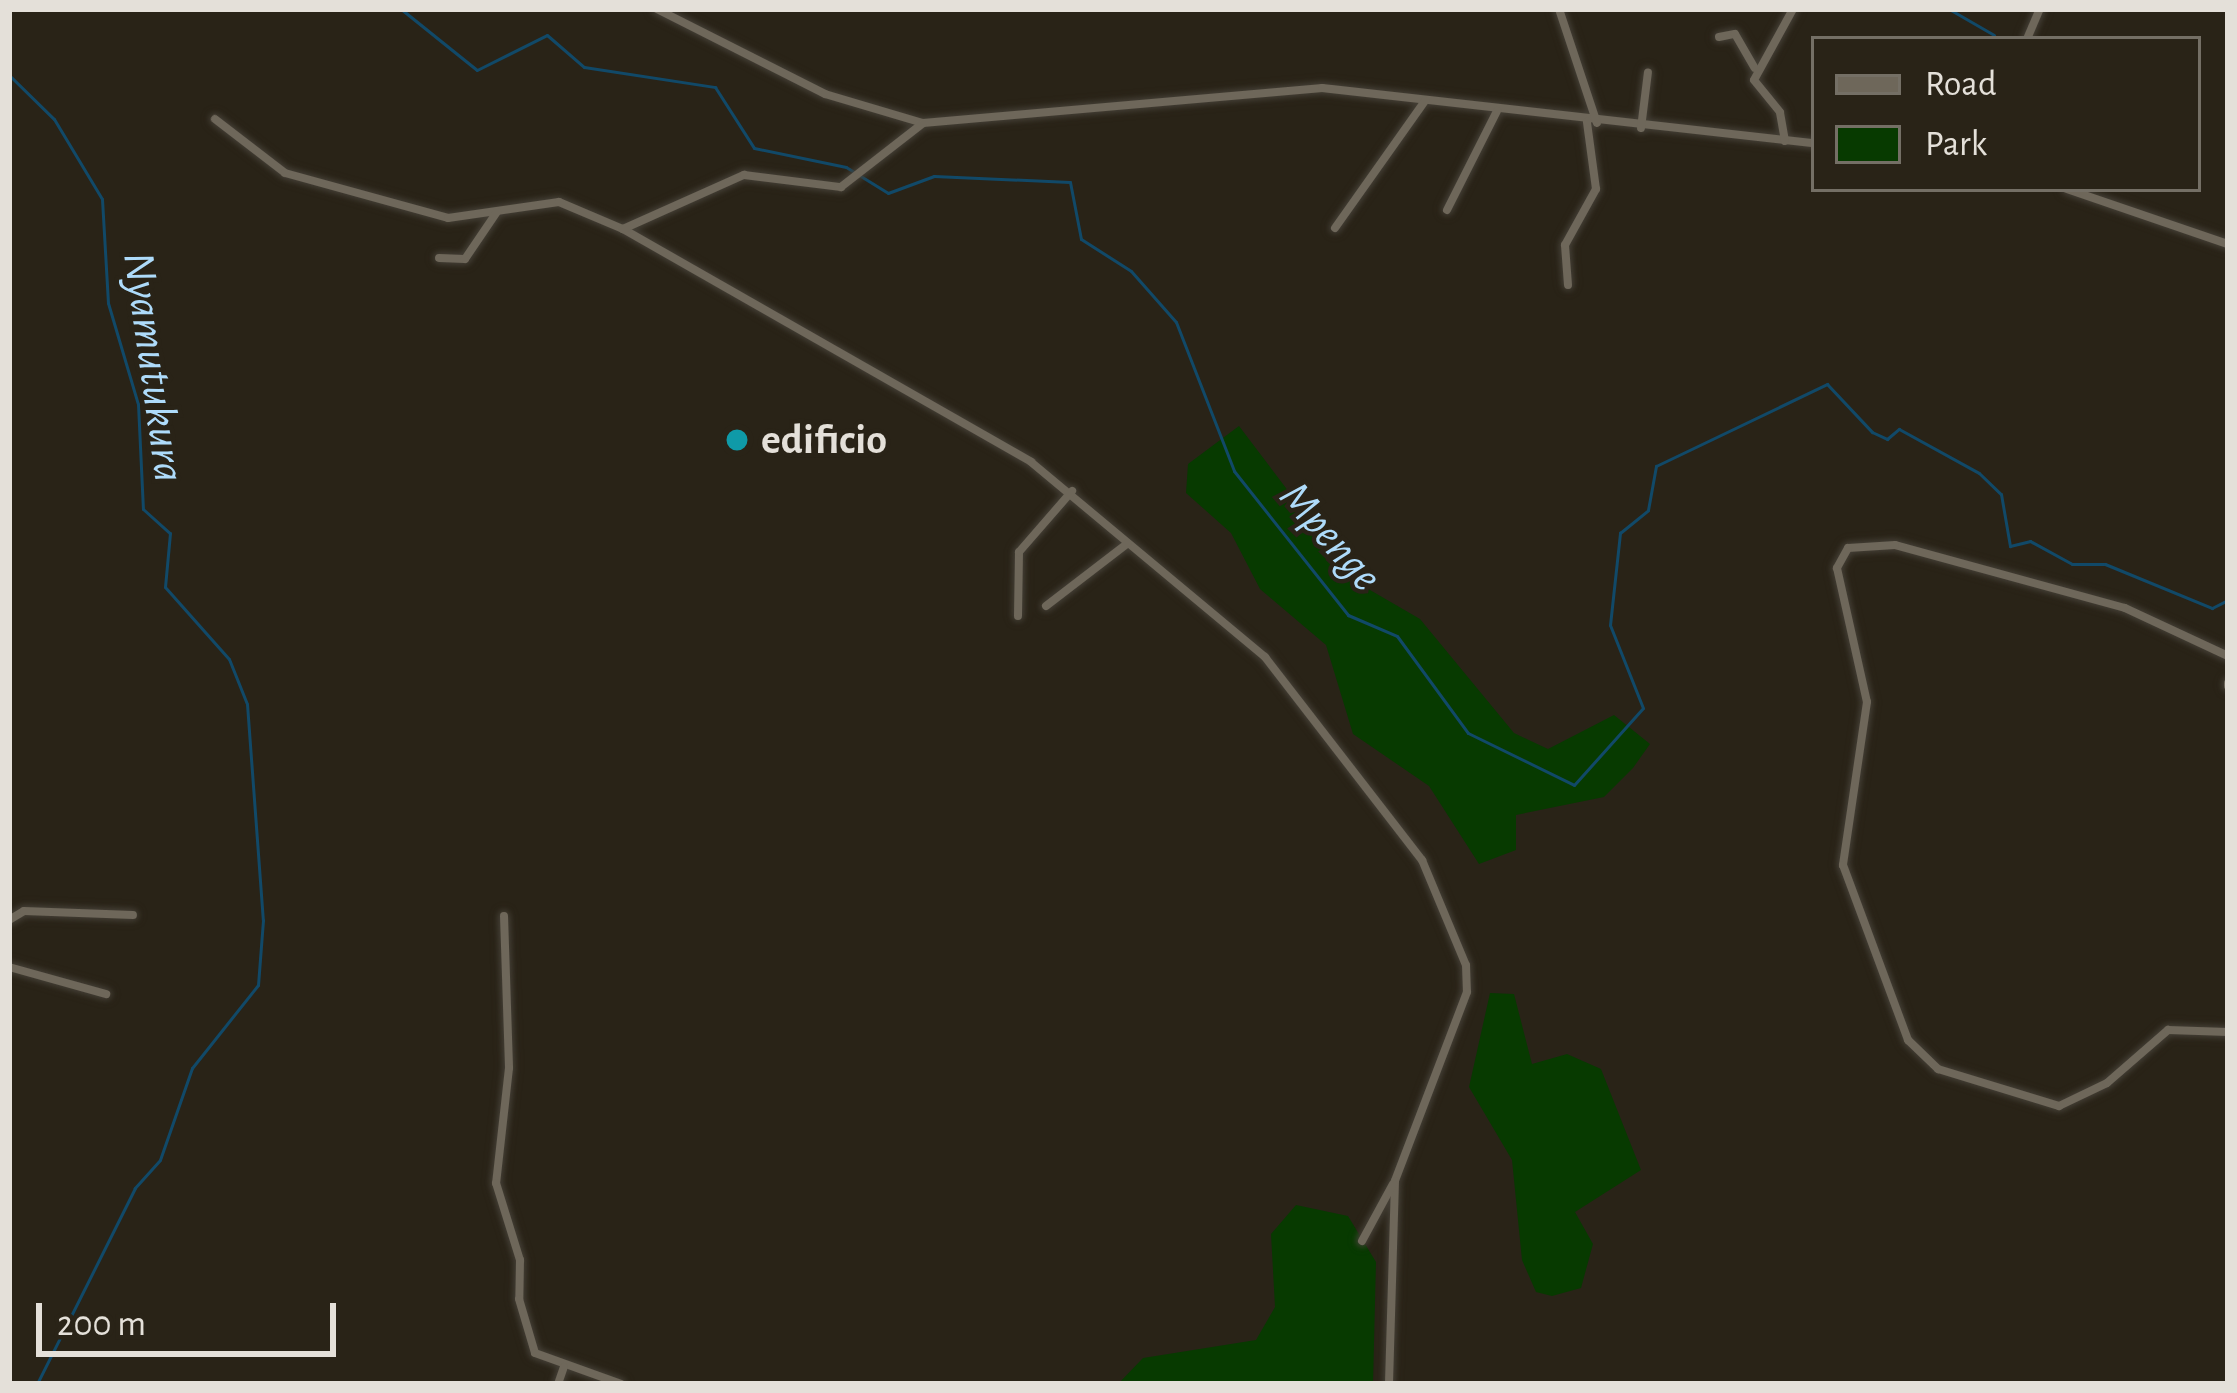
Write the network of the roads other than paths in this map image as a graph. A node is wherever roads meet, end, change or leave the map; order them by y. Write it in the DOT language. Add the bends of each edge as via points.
graph roads {
  1 [pos="656,9"];
  2 [pos="1559,9"];
  3 [pos="1793,9"];
  4 [pos="1719,37"];
  5 [pos="1755,68"];
  6 [pos="1648,72"];
  7 [pos="1425,101"];
  8 [pos="1496,111"];
  9 [pos="215,119"];
  10 [pos="1592,122"];
  11 [pos="923,123"];
  12 [pos="1641,128"];
  13 [pos="1785,141"];
  14 [pos="1811,143"];
  15 [pos="2076,192"];
  16 [pos="1447,210"];
  17 [pos="498,211"];
  18 [pos="1335,228"];
  19 [pos="623,229"];
  20 [pos="2228,244"];
  21 [pos="439,258"];
  22 [pos="1568,285"];
  23 [pos="1072,491"];
  24 [pos="1129,543"];
  25 [pos="1046,606"];
  26 [pos="1018,616"];
  27 [pos="2228,656"];
  28 [pos="133,915"];
  29 [pos="504,916"];
  30 [pos="9,920"];
  31 [pos="9,967"];
  32 [pos="106,994"];
  33 [pos="2228,1032"];
  34 [pos="1395,1181"];
  35 [pos="1363,1241"];
  36 [pos="564,1367"];
  37 [pos="558,1384"];
  38 [pos="621,1384"];
  39 [pos="1389,1384"];
  1 -- 11 [label="street" via="855,107"];
  2 -- 10 [label="street"];
  3 -- 5 [label="street"];
  4 -- 5 [label="street" via="1735,34"];
  5 -- 13 [label="street"];
  6 -- 12 [label="street"];
  7 -- 8 [label="street"];
  7 -- 11 [label="street" via="1295,88"];
  7 -- 18 [label="street"];
  8 -- 10 [label="street"];
  8 -- 16 [label="street"];
  9 -- 17 [label="street" via="285,172 448,218"];
  10 -- 12 [label="street"];
  10 -- 22 [label="street" via="1595,189 1565,245"];
  11 -- 19 [label="street" via="841,187 744,175"];
  12 -- 13 [label="street"];
  13 -- 14 [label="street"];
  15 -- 20 [label="street"];
  17 -- 19 [label="street" via="559,202"];
  17 -- 21 [label="street" via="465,260"];
  19 -- 23 [label="street"];
  23 -- 24 [label="street"];
  23 -- 26 [label="street" via="1019,552"];
  24 -- 25 [label="street"];
  24 -- 34 [label="street" via="1265,657 1422,860 1467,992"];
  27 -- 33 [label="street" via="2125,608 1895,545 1848,548 1837,568 1867,702 1843,865 1908,1040 1937,1069 2059,1106 2108,1083 2168,1030"];
  28 -- 30 [label="street" via="24,911"];
  29 -- 36 [label="street" via="509,1069 496,1183 535,1353"];
  31 -- 32 [label="street"];
  34 -- 35 [label="street"];
  34 -- 39 [label="street"];
  36 -- 37 [label="street"];
  36 -- 38 [label="street"];
}
